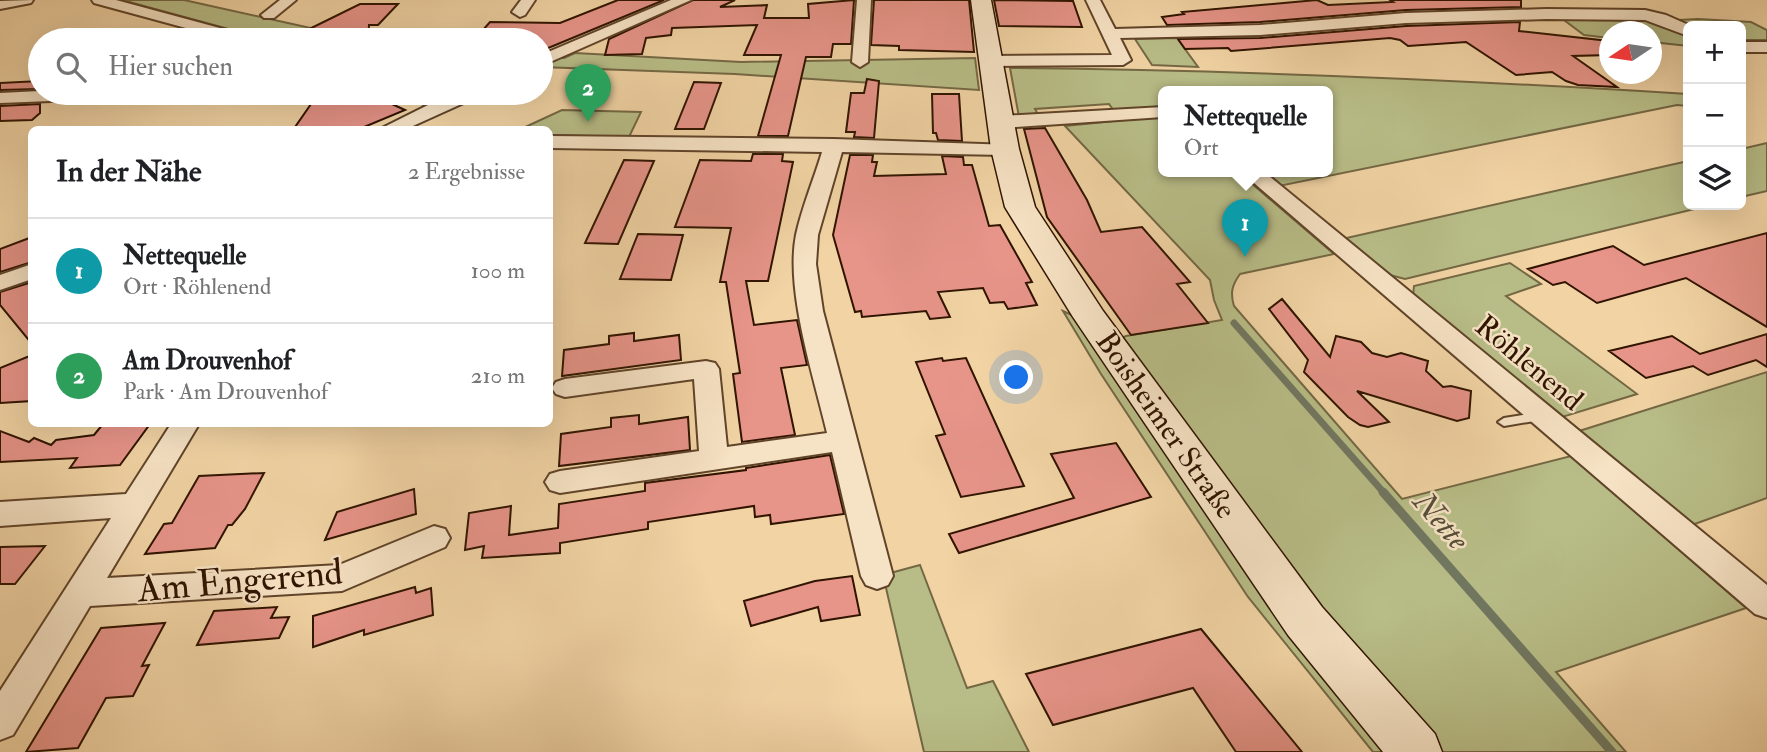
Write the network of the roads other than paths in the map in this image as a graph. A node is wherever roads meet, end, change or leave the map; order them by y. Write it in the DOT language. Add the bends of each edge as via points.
graph roads {
  1 [pos="26,0"];
  2 [pos="99,0"];
  3 [pos="289,0"];
  4 [pos="684,0"];
  5 [pos="864,0"];
  6 [pos="981,0"];
  7 [pos="1093,0"];
  8 [pos="1628,0"];
  9 [pos="0,5"];
  10 [pos="269,15"];
  11 [pos="1661,18"];
  12 [pos="203,28"];
  13 [pos="1683,29"];
  14 [pos="1110,34"];
  15 [pos="1746,47"];
  16 [pos="1767,47"];
  17 [pos="553,56"];
  18 [pos="991,61"];
  19 [pos="860,62"];
  20 [pos="28,97"];
  21 [pos="0,98"];
  22 [pos="444,105"];
  23 [pos="1158,113"];
  24 [pos="415,118"];
  25 [pos="396,126"];
  26 [pos="431,126"];
  27 [pos="1004,135"];
  28 [pos="553,142"];
  29 [pos="834,145"];
  30 [pos="1257,177"];
  31 [pos="28,272"];
  32 [pos="0,283"];
  33 [pos="565,388"];
  34 [pos="1541,416"];
  35 [pos="1504,422"];
  36 [pos="183,427"];
  37 [pos="845,440"];
  38 [pos="714,461"];
  39 [pos="559,482"];
  40 [pos="133,505"];
  41 [pos="0,514"];
  42 [pos="434,538"];
  43 [pos="877,576"];
  44 [pos="82,593"];
  45 [pos="1767,604"];
  46 [pos="2,718"];
  47 [pos="1416,752"];
  1 -- 9 [label="street"];
  2 -- 12 [label="street"];
  3 -- 10 [label="street"];
  4 -- 17 [label="street"];
  5 -- 19 [label="street"];
  6 -- 18 [label="main road, Boisheimer Straße"];
  7 -- 14 [label="street"];
  8 -- 11 [label="street"];
  11 -- 13 [label="street"];
  11 -- 14 [label="street" via="1521,14"];
  14 -- 18 [label="street" via="1123,60"];
  15 -- 16 [label="street"];
  18 -- 27 [label="main road, Boisheimer Straße"];
  20 -- 21 [label="street"];
  22 -- 24 [label="street"];
  23 -- 27 [label="street"];
  24 -- 25 [label="street"];
  24 -- 26 [label="street"];
  27 -- 29 [label="street"];
  27 -- 47 [label="main road, Boisheimer Straße" via="1020,207 1090,317 1305,621"];
  28 -- 29 [label="street"];
  29 -- 37 [label="street" via="807,235 806,264 811,311"];
  30 -- 34 [label="street, Röhlenend"];
  31 -- 32 [label="street"];
  33 -- 38 [label="street" via="706,369"];
  34 -- 35 [label="lane"];
  34 -- 45 [label="street, Röhlenend"];
  36 -- 40 [label="street, Am Engerend"];
  37 -- 38 [label="street"];
  37 -- 43 [label="street"];
  38 -- 39 [label="street"];
  40 -- 41 [label="street"];
  40 -- 44 [label="street, Am Engerend"];
  42 -- 44 [label="street, Am Engerend" via="342,578"];
  44 -- 46 [label="street, Am Engerend"];
}
